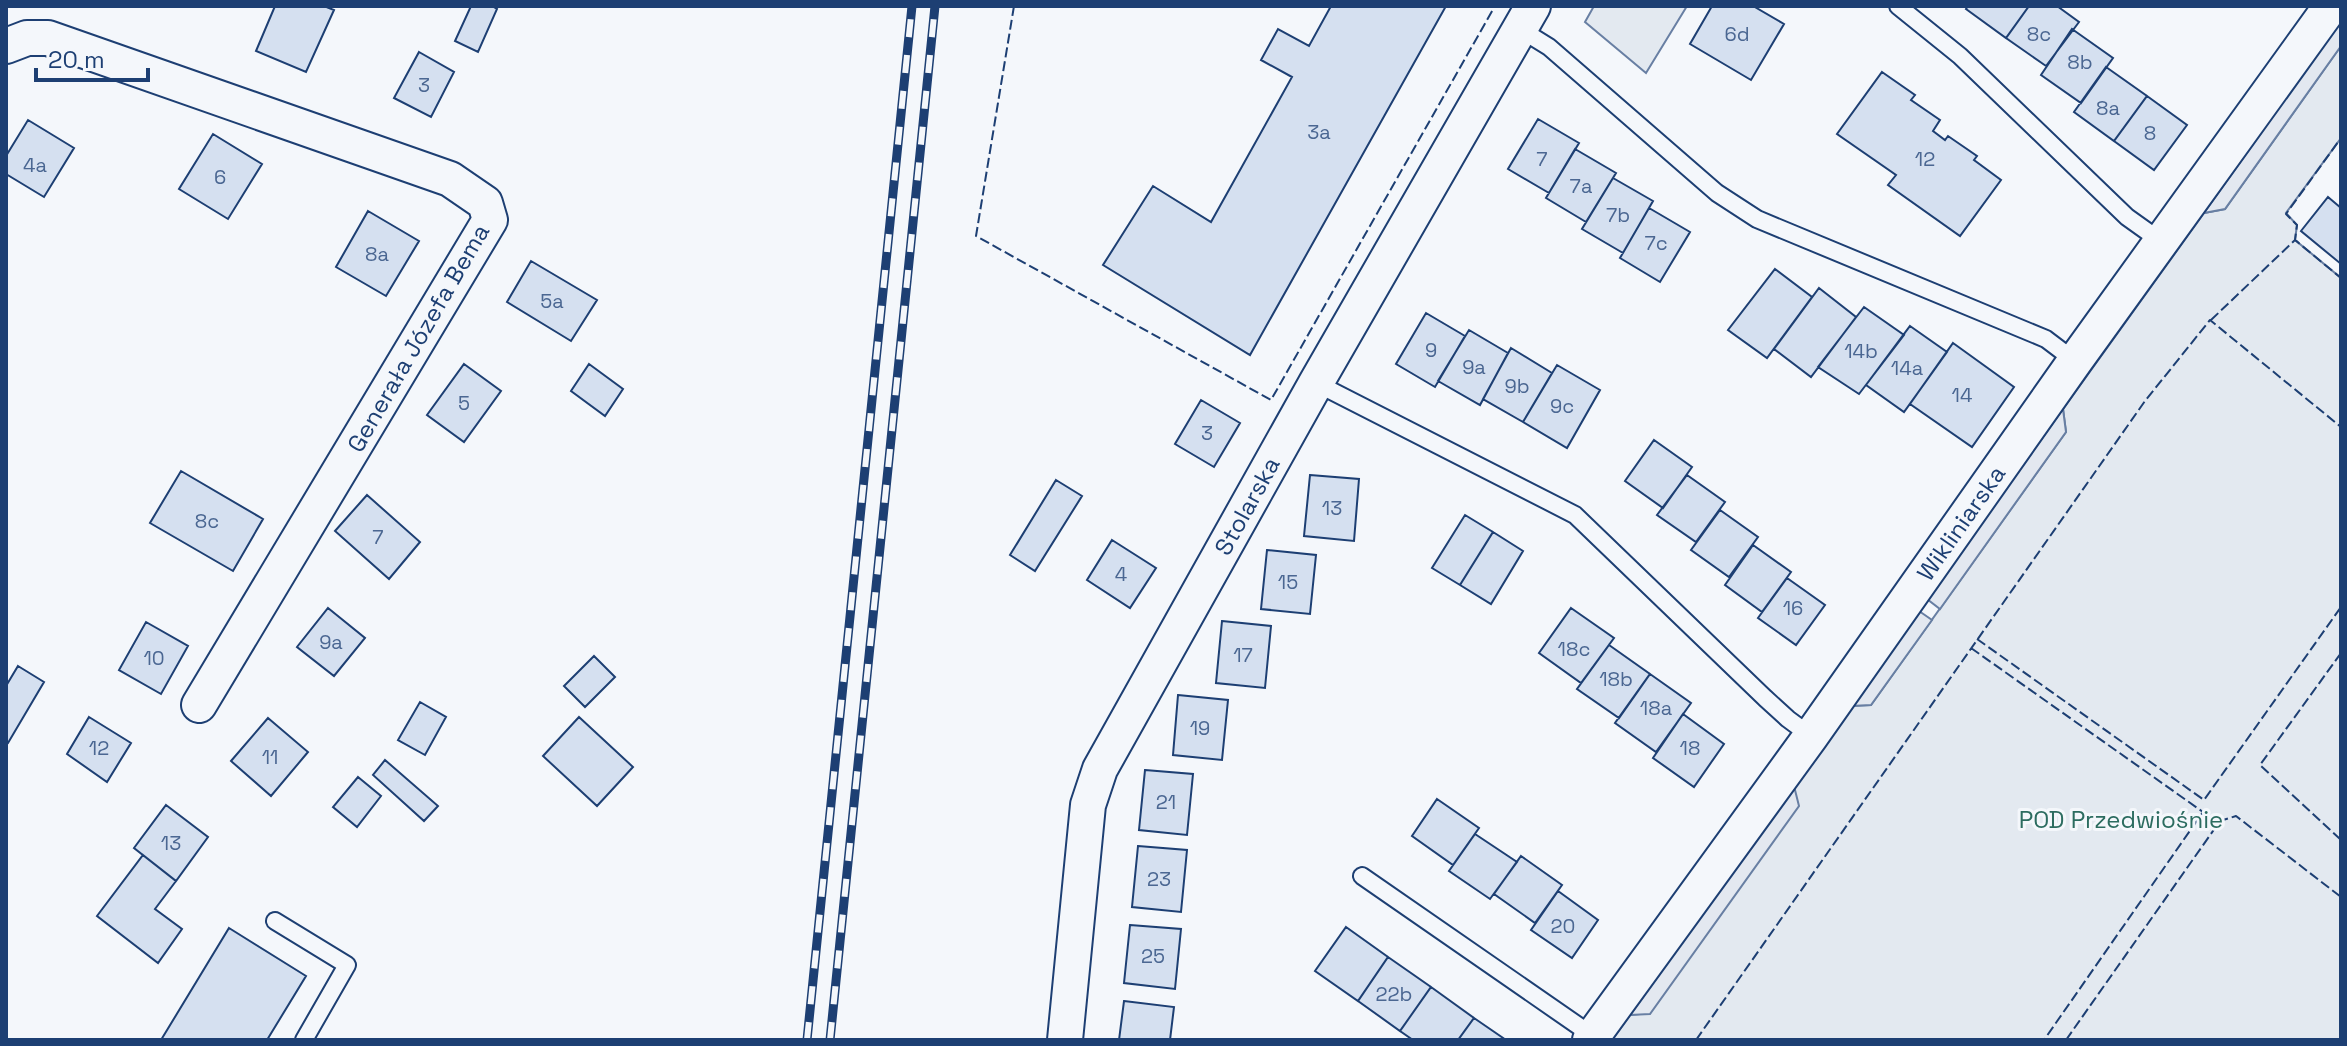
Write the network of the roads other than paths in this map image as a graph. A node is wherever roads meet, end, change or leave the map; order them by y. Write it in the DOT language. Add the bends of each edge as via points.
graph roads {
  1 [pos="1898,6"];
  2 [pos="2331,6"];
  3 [pos="1527,18"];
  4 [pos="6,46"];
  5 [pos="2162,242"];
  6 [pos="2075,361"];
  7 [pos="1316,383"];
  8 [pos="199,705"];
  9 [pos="1811,736"];
  10 [pos="1362,876"];
  11 [pos="275,921"];
  12 [pos="1591,1038"];
  13 [pos="304,1040"];
  14 [pos="1065,1040"];
  1 -- 5 [label="lane" via="1960,56 2127,217"];
  2 -- 5 [label="street, Wikliniarska"];
  3 -- 6 [label="lane" via="1549,47 1737,208 2046,339"];
  3 -- 7 [label="street, Stolarska"];
  4 -- 8 [label="street, Generała Józefa Bema" via="48,38 450,179 485,203 490,220"];
  5 -- 6 [label="street, Wikliniarska"];
  6 -- 9 [label="street, Wikliniarska"];
  7 -- 9 [label="lane" via="1575,515"];
  7 -- 14 [label="street, Stolarska" via="1093,786"];
  9 -- 12 [label="street, Wikliniarska"];
  10 -- 12 [label="lane"];
  11 -- 13 [label="lane" via="347,965"];
}
